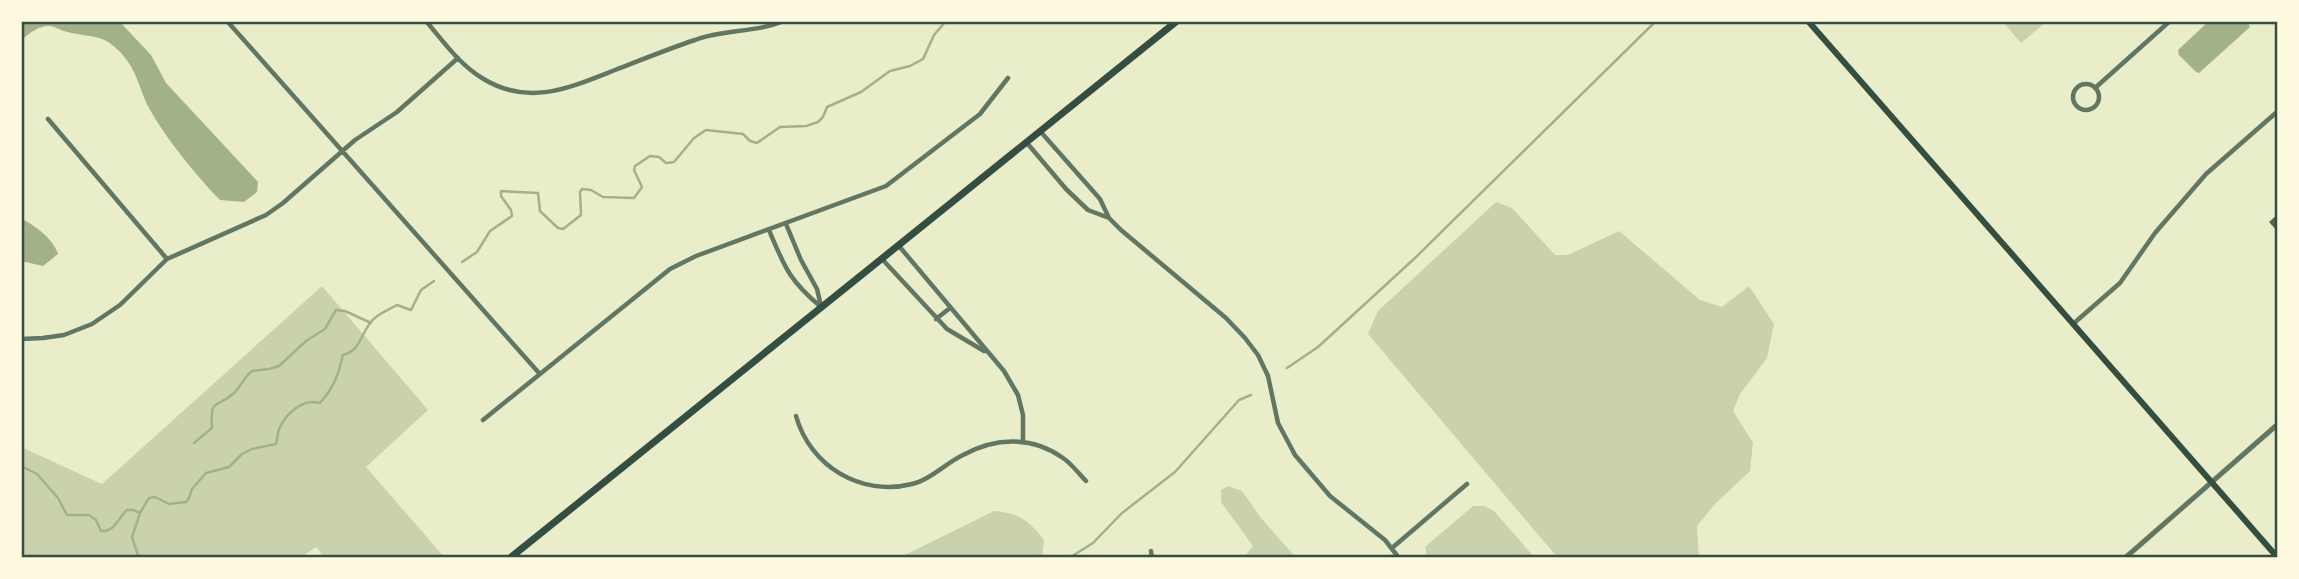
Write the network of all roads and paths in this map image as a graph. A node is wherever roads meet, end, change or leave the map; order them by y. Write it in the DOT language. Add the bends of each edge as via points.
graph roads {
  1 [pos="227,21"];
  2 [pos="425,21"];
  3 [pos="784,21"];
  4 [pos="1177,21"];
  5 [pos="1808,21"];
  6 [pos="2170,21"];
  7 [pos="458,58"];
  8 [pos="1008,78"];
  9 [pos="2095,88"];
  10 [pos="2278,111"];
  11 [pos="48,119"];
  12 [pos="1041,131"];
  13 [pos="1026,142"];
  14 [pos="342,151"];
  15 [pos="1109,218"];
  16 [pos="786,223"];
  17 [pos="769,230"];
  18 [pos="898,246"];
  19 [pos="167,259"];
  20 [pos="882,259"];
  21 [pos="821,307"];
  22 [pos="950,308"];
  23 [pos="936,319"];
  24 [pos="2073,324"];
  25 [pos="21,338"];
  26 [pos="989,354"];
  27 [pos="539,373"];
  28 [pos="796,416"];
  29 [pos="483,420"];
  30 [pos="2278,424"];
  31 [pos="1023,440"];
  32 [pos="1086,481"];
  33 [pos="2211,482"];
  34 [pos="1467,484"];
  35 [pos="1392,548"];
  36 [pos="1151,551"];
  37 [pos="510,558"];
  38 [pos="1152,558"];
  39 [pos="1399,558"];
  40 [pos="2125,558"];
  41 [pos="2278,558"];
  1 -- 14 [label="street"];
  2 -- 7 [label="street"];
  3 -- 7 [label="street" via="698,38 549,93 506,89 482,78"];
  4 -- 12 [label="main road"];
  5 -- 24 [label="main road"];
  6 -- 9 [label="street"];
  7 -- 14 [label="street" via="397,112"];
  8 -- 16 [label="street" via="980,114 897,180"];
  9 -- 9 [label="street" via="2088,84 2077,88 2073,96 2077,106 2088,109 2096,104"];
  10 -- 24 [label="street" via="2206,174 2120,283"];
  11 -- 19 [label="street"];
  12 -- 13 [label="main road"];
  12 -- 15 [label="street" via="1100,199"];
  13 -- 15 [label="street" via="1088,210"];
  13 -- 18 [label="main road"];
  14 -- 19 [label="street" via="266,215"];
  14 -- 27 [label="street"];
  15 -- 35 [label="street" via="1245,338 1268,376 1278,423 1295,455 1330,496"];
  16 -- 17 [label="street"];
  16 -- 21 [label="street"];
  17 -- 21 [label="street" via="798,288"];
  17 -- 27 [label="street" via="670,269"];
  18 -- 20 [label="main road"];
  18 -- 22 [label="street"];
  19 -- 25 [label="street" via="120,305 92,324 64,335"];
  20 -- 21 [label="main road"];
  20 -- 23 [label="street"];
  21 -- 37 [label="main road"];
  22 -- 23 [label="street"];
  22 -- 26 [label="street"];
  23 -- 26 [label="street"];
  24 -- 33 [label="main road"];
  26 -- 31 [label="street" via="1018,395"];
  27 -- 29 [label="street"];
  28 -- 31 [label="street" via="801,434 828,467 865,485 914,484 985,445"];
  30 -- 33 [label="street"];
  31 -- 32 [label="street" via="1064,458"];
  33 -- 40 [label="street"];
  33 -- 41 [label="main road"];
  34 -- 35 [label="street"];
  35 -- 39 [label="street"];
  36 -- 38 [label="street"];
}
